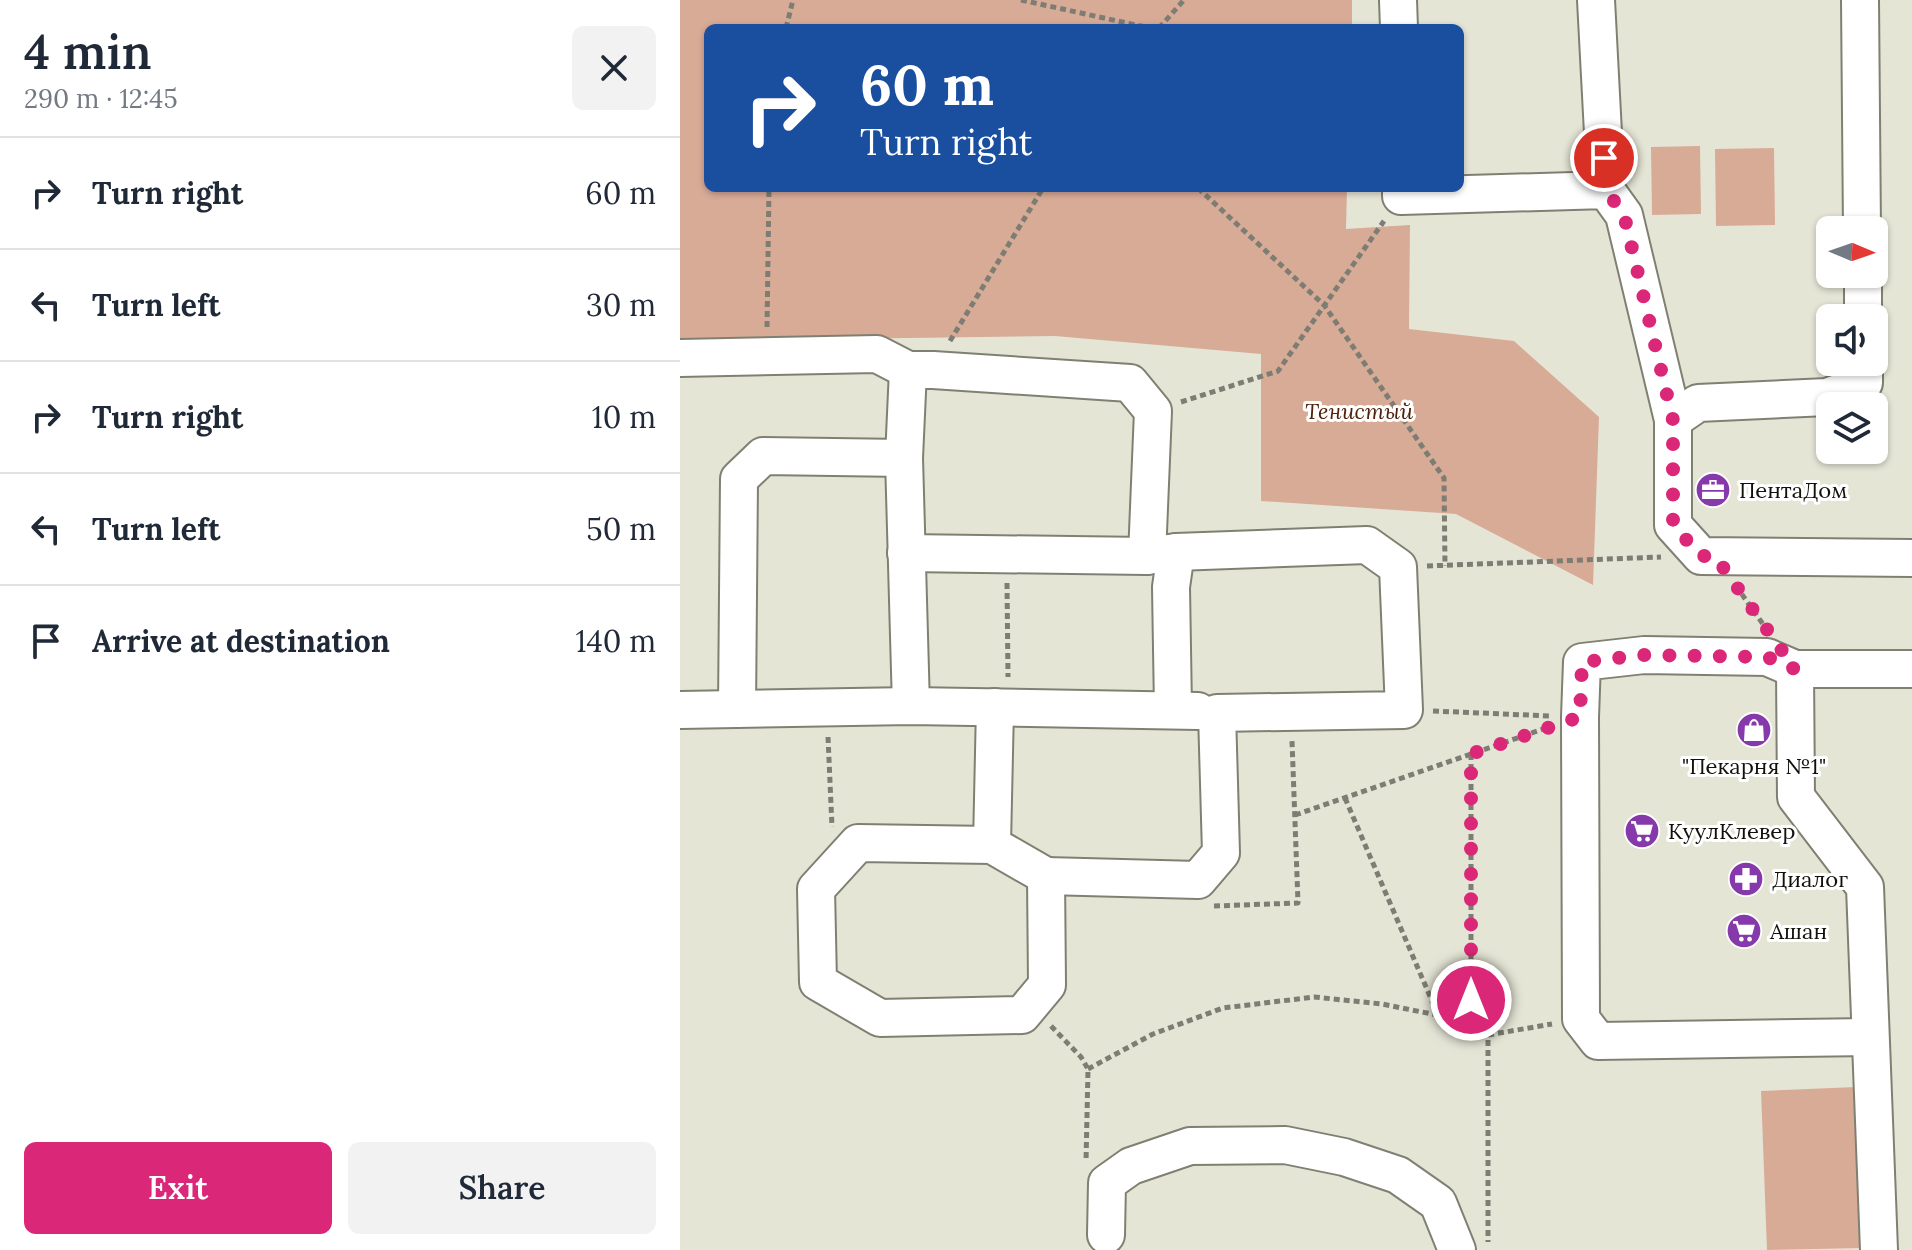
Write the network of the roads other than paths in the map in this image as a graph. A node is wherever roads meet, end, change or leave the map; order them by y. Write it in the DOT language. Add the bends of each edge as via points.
graph roads {
  1 [pos="1398,0"];
  2 [pos="1596,0"];
  3 [pos="1860,0"];
  4 [pos="1399,24"];
  5 [pos="1606,190"];
  6 [pos="1464,191"];
  7 [pos="1862,216"];
  8 [pos="680,358"];
  9 [pos="921,370"];
  10 [pos="1864,376"];
  11 [pos="1673,420"];
  12 [pos="904,458"];
  13 [pos="906,553"];
  14 [pos="1161,554"];
  15 [pos="1912,558"];
  16 [pos="1795,669"];
  17 [pos="1912,669"];
  18 [pos="911,706"];
  19 [pos="1002,707"];
  20 [pos="737,709"];
  21 [pos="1173,709"];
  22 [pos="680,710"];
  23 [pos="1217,713"];
  24 [pos="992,845"];
  25 [pos="1046,876"];
  26 [pos="1870,1037"];
  27 [pos="1106,1235"];
  28 [pos="1457,1250"];
  29 [pos="1879,1250"];
  1 -- 4 [label="lane"];
  2 -- 5 [label="lane"];
  3 -- 7 [label="lane"];
  5 -- 6 [label="lane"];
  5 -- 11 [label="lane" via="1624,215"];
  8 -- 9 [label="lane" via="877,354"];
  9 -- 12 [label="lane"];
  9 -- 14 [label="lane" via="1130,383 1153,411"];
  10 -- 11 [label="lane" via="1864,383 1827,397 1698,403"];
  11 -- 15 [label="lane" via="1673,525 1708,556"];
  12 -- 13 [label="lane"];
  12 -- 20 [label="lane" via="763,456 739,479"];
  13 -- 14 [label="lane"];
  13 -- 18 [label="lane"];
  14 -- 21 [label="lane" via="1171,587"];
  14 -- 23 [label="lane" via="1367,545 1398,567 1404,710"];
  16 -- 17 [label="lane"];
  16 -- 26 [label="lane" via="1796,797 1865,887"];
  16 -- 26 [label="lane" via="1767,657 1644,655 1582,662 1581,1019 1598,1041"];
  18 -- 19 [label="lane"];
  18 -- 20 [label="lane"];
  19 -- 21 [label="lane"];
  19 -- 24 [label="lane"];
  20 -- 22 [label="lane"];
  21 -- 23 [label="lane"];
  23 -- 25 [label="lane" via="1221,853 1198,880"];
  24 -- 25 [label="lane"];
  24 -- 25 [label="lane" via="858,843 816,889 818,982 880,1018 1022,1015 1047,985"];
  26 -- 29 [label="lane"];
  27 -- 28 [label="lane" via="1107,1183 1131,1166 1190,1146 1285,1145 1398,1175 1438,1203"];
}
